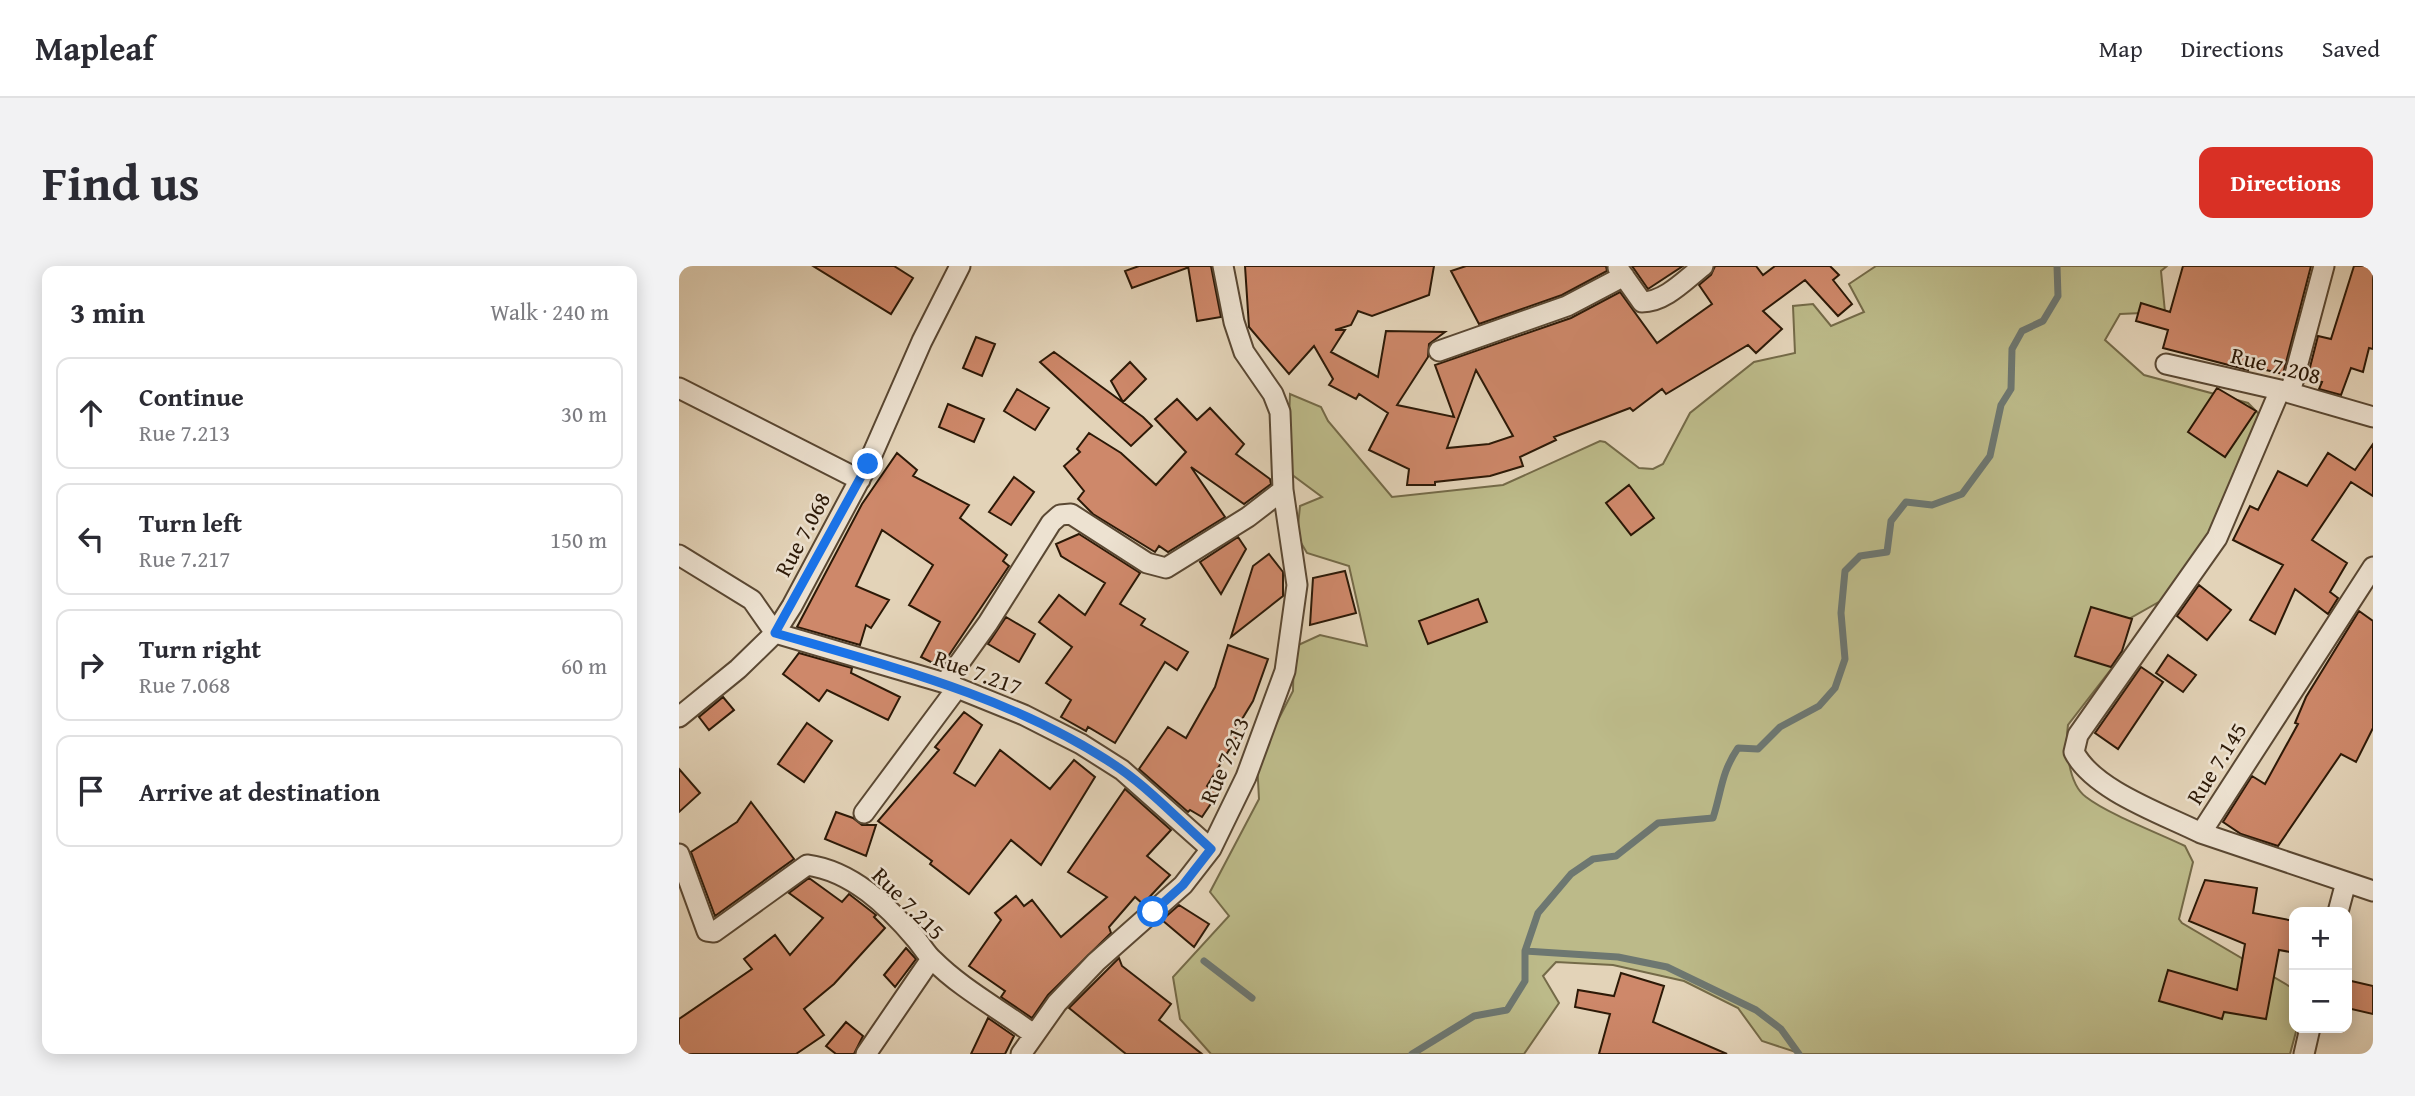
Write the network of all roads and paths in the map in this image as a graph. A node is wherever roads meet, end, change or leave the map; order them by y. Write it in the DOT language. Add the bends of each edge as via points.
graph roads {
  1 [pos="960,266"];
  2 [pos="1223,266"];
  3 [pos="1703,266"];
  4 [pos="2323,266"];
  5 [pos="1621,271"];
  6 [pos="1439,351"];
  7 [pos="2166,364"];
  8 [pos="679,388"];
  9 [pos="2285,392"];
  10 [pos="2373,417"];
  11 [pos="860,480"];
  12 [pos="1283,490"];
  13 [pos="679,555"];
  14 [pos="2373,567"];
  15 [pos="775,633"];
  16 [pos="951,686"];
  17 [pos="679,717"];
  18 [pos="864,813"];
  19 [pos="2201,833"];
  20 [pos="1211,849"];
  21 [pos="679,854"];
  22 [pos="2346,882"];
  23 [pos="2373,891"];
  24 [pos="2339,907"];
  25 [pos="932,959"];
  26 [pos="2309,1033"];
  27 [pos="1033,1034"];
  28 [pos="866,1054"];
  29 [pos="1021,1054"];
  30 [pos="2304,1054"];
  1 -- 11 [label="street, Rue 7.068"];
  2 -- 12 [label="street, Rue 7.213" via="1244,352 1280,412"];
  3 -- 5 [label="street" via="1651,302 1641,302"];
  4 -- 9 [label="street"];
  5 -- 6 [label="street" via="1567,306"];
  7 -- 9 [label="street, Rue 7.208"];
  8 -- 11 [label="street"];
  9 -- 10 [label="street, Rue 7.208"];
  9 -- 19 [label="street" via="2217,538 2078,735 2074,752 2082,768 2116,790"];
  11 -- 15 [label="street, Rue 7.068"];
  12 -- 16 [label="street" via="1166,568 1147,563 1071,514 1060,514"];
  12 -- 20 [label="street, Rue 7.213" via="1297,584 1285,671 1246,777"];
  13 -- 15 [label="street" via="751,600"];
  14 -- 19 [label="street, Rue 7.145"];
  15 -- 16 [label="street, Rue 7.217"];
  15 -- 17 [label="street, Rue 7.068"];
  16 -- 18 [label="street"];
  16 -- 20 [label="street, Rue 7.217" via="1081,744 1122,770"];
  19 -- 22 [label="street, Rue 7.145"];
  20 -- 27 [label="street, Rue 7.213" via="1183,885 1096,962"];
  21 -- 25 [label="street, Rue 7.215" via="707,931 714,932 807,865 830,868 863,887"];
  22 -- 23 [label="street, Rue 7.145"];
  22 -- 24 [label="street"];
  25 -- 27 [label="street, Rue 7.215" via="987,1005"];
  25 -- 28 [label="street"];
  26 -- 30 [label="street"];
  27 -- 29 [label="street, Rue 7.213"];
}
